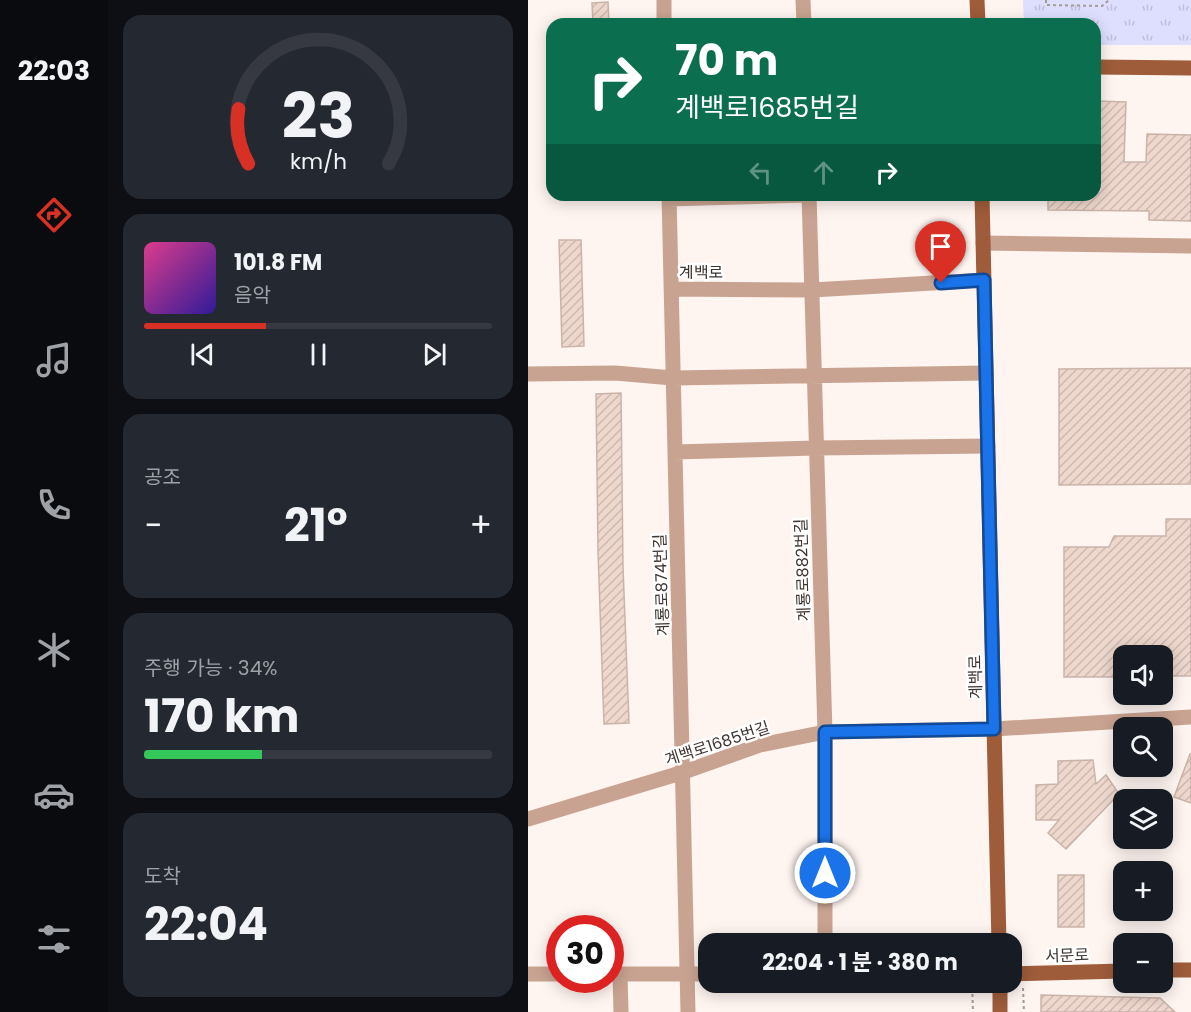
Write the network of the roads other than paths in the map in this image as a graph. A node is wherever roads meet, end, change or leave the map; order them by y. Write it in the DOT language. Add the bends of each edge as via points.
graph roads {
  1 [pos="664,0"];
  2 [pos="803,0"];
  3 [pos="977,0"];
  4 [pos="664,18"];
  5 [pos="804,18"];
  6 [pos="978,18"];
  7 [pos="1101,67"];
  8 [pos="1191,68"];
  9 [pos="669,201"];
  10 [pos="808,201"];
  11 [pos="982,201"];
  12 [pos="983,243"];
  13 [pos="1191,246"];
  14 [pos="984,280"];
  15 [pos="671,290"];
  16 [pos="812,290"];
  17 [pos="528,374"];
  18 [pos="986,374"];
  19 [pos="814,376"];
  20 [pos="673,378"];
  21 [pos="988,446"];
  22 [pos="816,448"];
  23 [pos="675,452"];
  24 [pos="1191,717"];
  25 [pos="994,729"];
  26 [pos="825,732"];
  27 [pos="684,772"];
  28 [pos="528,819"];
  29 [pos="825,933"];
  30 [pos="999,933"];
  31 [pos="1173,970"];
  32 [pos="1191,970"];
  33 [pos="1113,971"];
  34 [pos="528,974"];
  35 [pos="546,974"];
  36 [pos="624,974"];
  37 [pos="687,974"];
  38 [pos="698,974"];
  39 [pos="1022,974"];
  40 [pos="618,993"];
  41 [pos="1000,993"];
  42 [pos="621,1012"];
  43 [pos="688,1012"];
  44 [pos="1000,1012"];
  1 -- 4 [label="street"];
  2 -- 5 [label="street"];
  3 -- 6 [label="main road"];
  7 -- 8 [label="main road"];
  9 -- 15 [label="street, 계룡로874번길"];
  10 -- 16 [label="street, 계룡로882번길"];
  11 -- 12 [label="main road, 계백로"];
  12 -- 13 [label="street"];
  12 -- 14 [label="main road, 계백로"];
  14 -- 16 [label="street, 계백로"];
  14 -- 18 [label="main road, 계백로"];
  15 -- 16 [label="street, 계백로"];
  15 -- 20 [label="street, 계룡로874번길"];
  16 -- 19 [label="street, 계룡로882번길"];
  17 -- 20 [label="street" via="615,373"];
  18 -- 19 [label="street"];
  18 -- 21 [label="main road, 계백로"];
  19 -- 20 [label="street"];
  19 -- 22 [label="street, 계룡로882번길"];
  20 -- 23 [label="street, 계룡로874번길"];
  21 -- 22 [label="street"];
  21 -- 25 [label="main road, 계백로"];
  22 -- 23 [label="street"];
  22 -- 26 [label="street, 계룡로882번길"];
  23 -- 27 [label="street, 계룡로874번길"];
  24 -- 25 [label="street, 계백로1685번길"];
  25 -- 26 [label="street, 계백로1685번길"];
  25 -- 30 [label="main road, 계백로"];
  26 -- 27 [label="street, 계백로1685번길" via="760,746"];
  26 -- 29 [label="street, 계룡로882번길"];
  27 -- 28 [label="street, 계백로1685번길"];
  27 -- 37 [label="street, 계룡로874번길"];
  31 -- 32 [label="main road"];
  33 -- 39 [label="main road, 서문로"];
  34 -- 35 [label="street"];
  36 -- 37 [label="street"];
  37 -- 38 [label="street"];
  37 -- 43 [label="street, 계룡로874번길"];
  40 -- 42 [label="street"];
  41 -- 44 [label="main road"];
}
